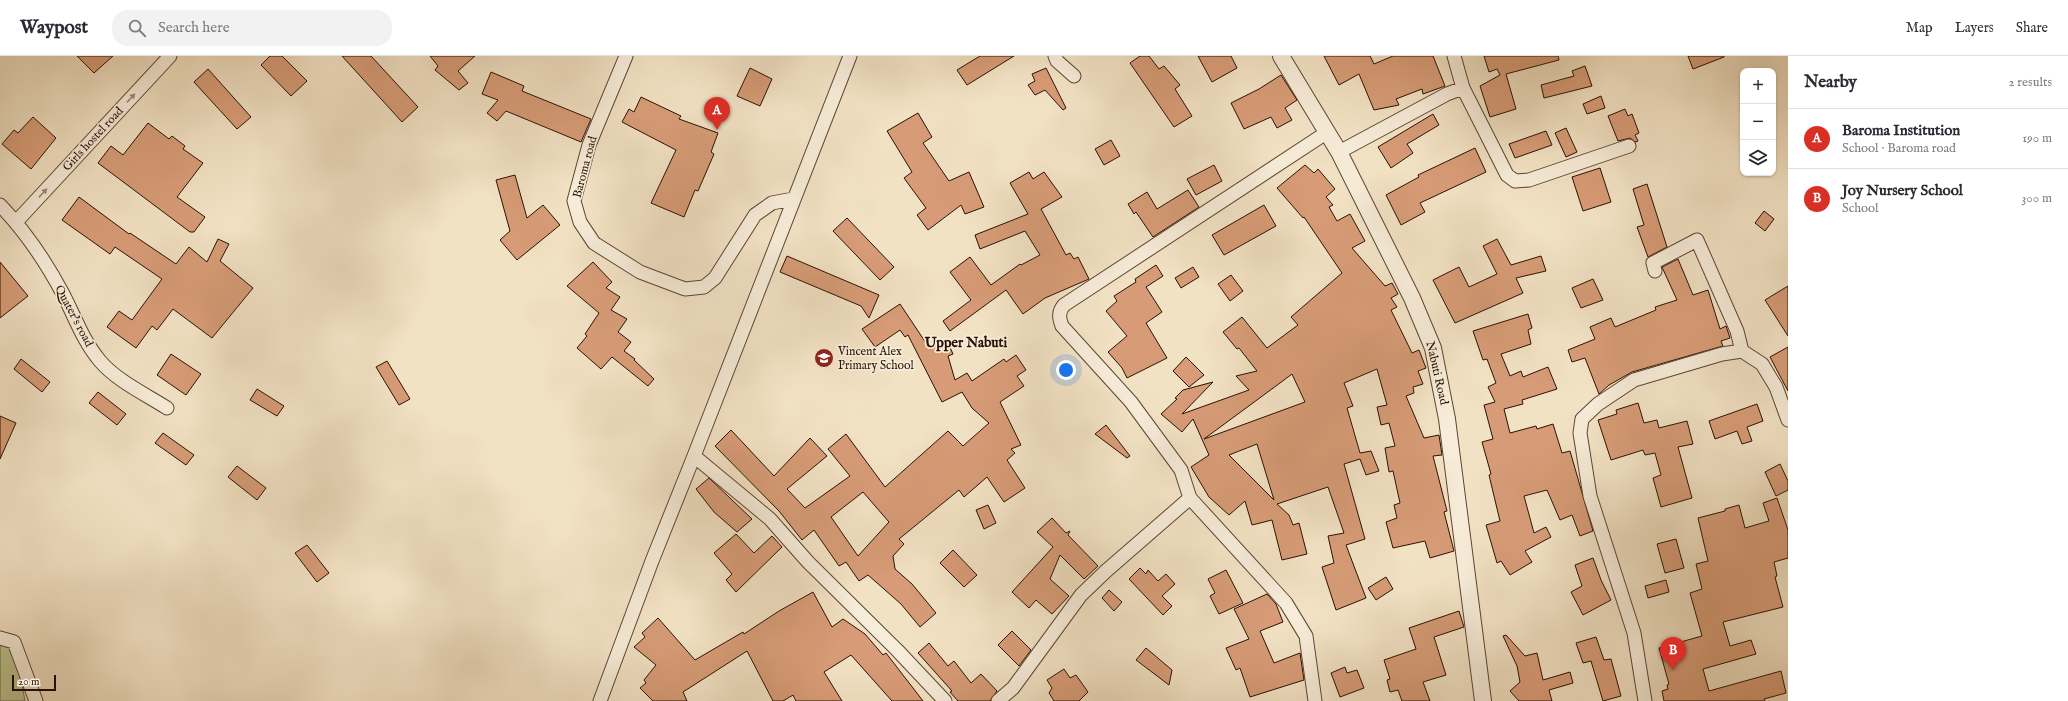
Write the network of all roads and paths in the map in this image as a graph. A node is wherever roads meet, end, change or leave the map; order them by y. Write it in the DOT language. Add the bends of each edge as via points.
graph roads {
  1 [pos="170,56"];
  2 [pos="626,56"];
  3 [pos="850,56"];
  4 [pos="1055,56"];
  5 [pos="1281,56"];
  6 [pos="1454,56"];
  7 [pos="1074,76"];
  8 [pos="1463,88"];
  9 [pos="1326,133"];
  10 [pos="1630,146"];
  11 [pos="1339,152"];
  12 [pos="794,199"];
  13 [pos="0,205"];
  14 [pos="16,222"];
  15 [pos="1655,271"];
  16 [pos="1742,351"];
  17 [pos="167,408"];
  18 [pos="1788,420"];
  19 [pos="694,456"];
  20 [pos="1190,498"];
  21 [pos="0,638"];
  22 [pos="36,701"];
  23 [pos="600,701"];
  24 [pos="945,701"];
  25 [pos="998,701"];
  26 [pos="1315,701"];
  27 [pos="1483,701"];
  28 [pos="1645,701"];
  14 -- 1 [label="street, Girls hostel road, one-way"];
  2 -- 12 [label="street, Baroma road" via="589,145 574,201 580,222 594,244 640,272 685,289 704,287 716,278 755,215 772,203"];
  3 -- 12 [label="street"];
  4 -- 7 [label="street"];
  5 -- 9 [label="street, Nabuti Road"];
  6 -- 8 [label="street"];
  8 -- 10 [label="street" via="1507,175 1516,181 1529,180"];
  8 -- 11 [label="street" via="1447,94"];
  9 -- 11 [label="street, Nabuti Road"];
  9 -- 20 [label="street" via="1060,310 1062,326 1131,402 1181,470"];
  11 -- 27 [label="street, Nabuti Road" via="1412,298 1433,348 1447,419"];
  12 -- 19 [label="street"];
  13 -- 14 [label="street, Quater's road"];
  14 -- 17 [label="street, Quater's road" via="51,274 89,346 101,362 120,378"];
  15 -- 16 [label="street" via="1653,263 1697,240 1737,331"];
  16 -- 18 [label="street" via="1762,364 1776,387"];
  16 -- 28 [label="street" via="1722,354 1634,380 1598,404 1582,420 1580,433 1590,496 1634,632"];
  19 -- 23 [label="street"];
  19 -- 24 [label="street" via="770,519 808,562"];
  20 -- 25 [label="street" via="1106,570 1081,595 1013,688"];
  20 -- 26 [label="street" via="1286,603 1295,617 1306,636"];
  21 -- 22 [label="street" via="14,642"];
}
